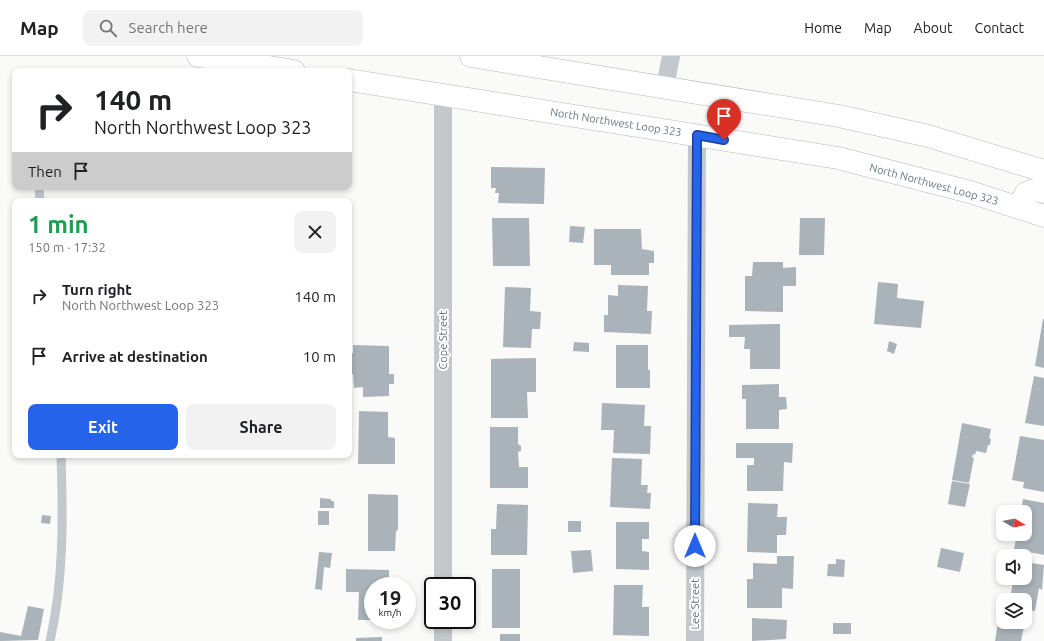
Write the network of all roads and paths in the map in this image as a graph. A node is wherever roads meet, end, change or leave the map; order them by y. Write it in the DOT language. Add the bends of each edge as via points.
graph roads {
  1 [pos="198,56"];
  2 [pos="471,56"];
  3 [pos="671,56"];
  4 [pos="275,68"];
  5 [pos="352,80"];
  6 [pos="665,87"];
  7 [pos="444,94"];
  8 [pos="697,135"];
  9 [pos="1044,171"];
  10 [pos="1044,192"];
  11 [pos="1019,207"];
  12 [pos="1044,216"];
  13 [pos="61,458"];
  14 [pos="443,577"];
  15 [pos="443,629"];
  16 [pos="50,641"];
  17 [pos="443,641"];
  18 [pos="695,641"];
  1 -- 4 [label="highway"];
  2 -- 6 [label="highway"];
  3 -- 6 [label="street"];
  5 -- 7 [label="highway, North Northwest Loop 323"];
  6 -- 9 [label="highway" via="792,108 921,134"];
  7 -- 8 [label="highway, North Northwest Loop 323"];
  7 -- 14 [label="street, Cope Street"];
  8 -- 11 [label="highway, North Northwest Loop 323" via="838,158"];
  8 -- 18 [label="street, Lee Street"];
  10 -- 11 [label="highway" via="1035,190 1026,193"];
  11 -- 12 [label="highway, North Northwest Loop 323"];
  13 -- 16 [label="lane" via="63,529 56,613"];
  15 -- 17 [label="street"];
}
